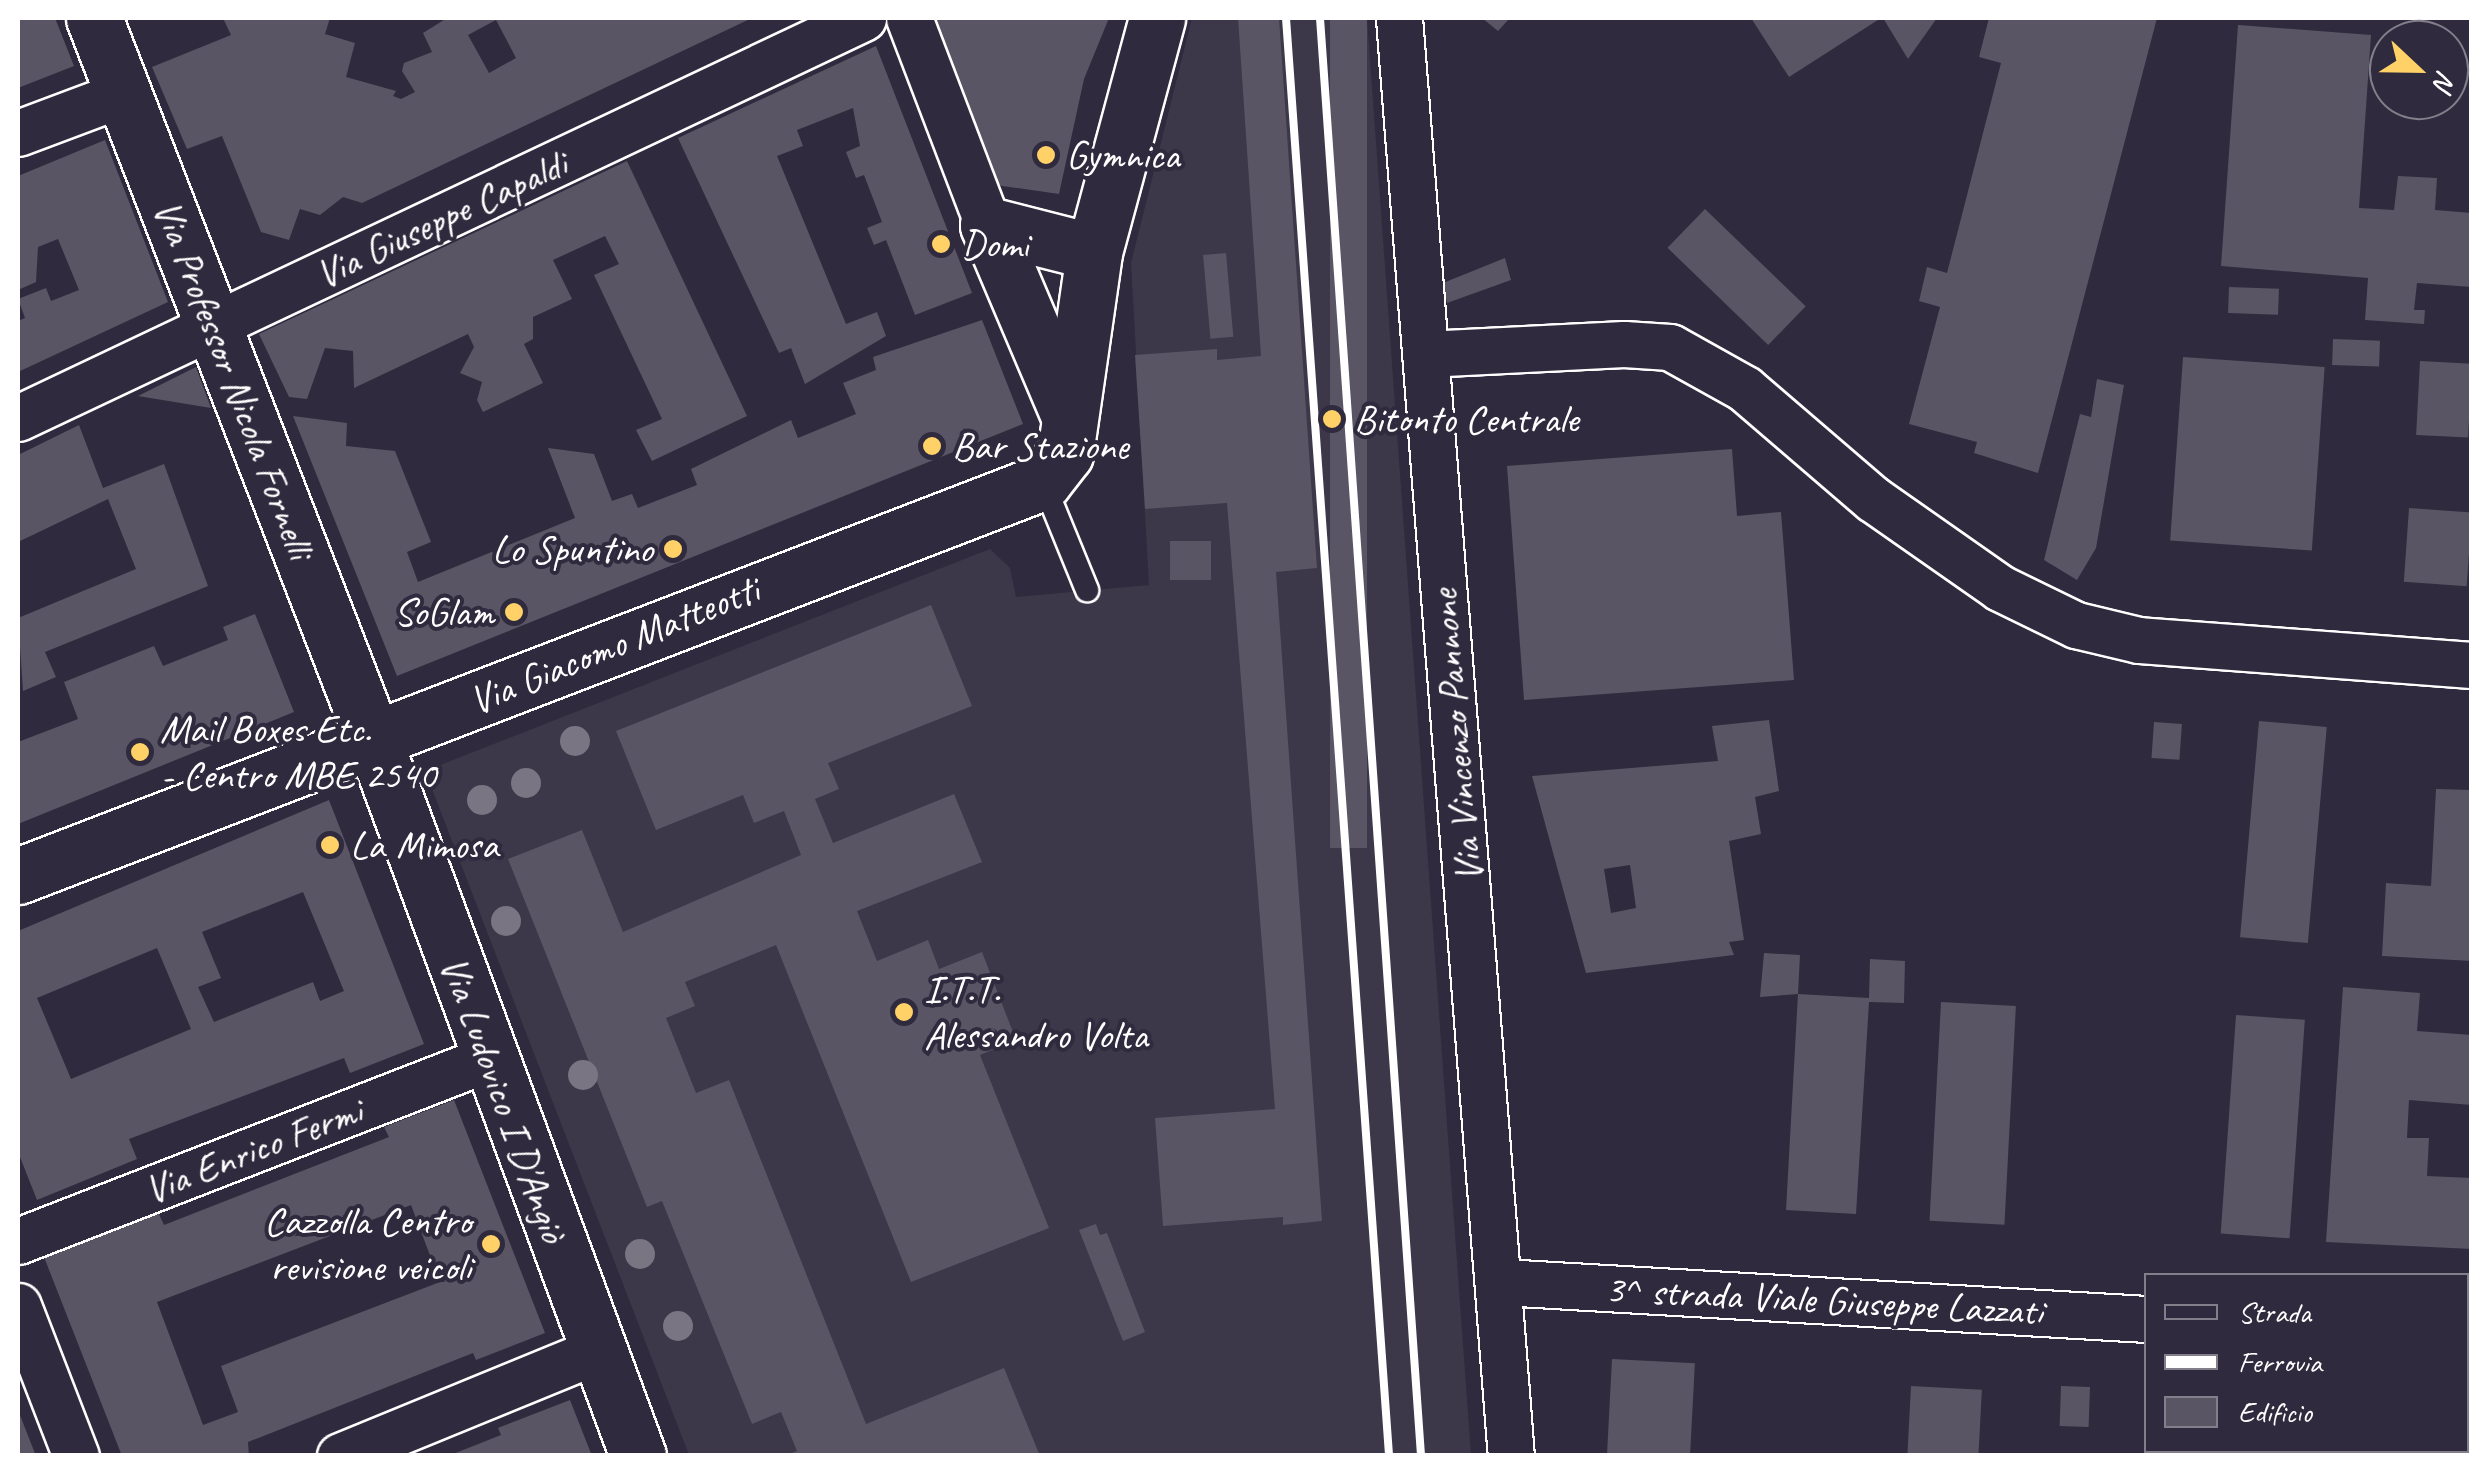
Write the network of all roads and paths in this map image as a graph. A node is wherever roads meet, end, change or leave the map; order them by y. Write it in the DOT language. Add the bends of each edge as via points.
graph roads {
  1 [pos="94,18"];
  2 [pos="863,18"];
  3 [pos="908,18"];
  4 [pos="1158,18"];
  5 [pos="1399,18"];
  6 [pos="122,94"];
  7 [pos="18,134"];
  8 [pos="988,226"];
  9 [pos="1094,252"];
  10 [pos="216,326"];
  11 [pos="1425,354"];
  12 [pos="18,418"];
  13 [pos="1072,423"];
  14 [pos="1043,482"];
  15 [pos="1086,590"];
  16 [pos="2472,666"];
  17 [pos="374,741"];
  18 [pos="18,876"];
  19 [pos="489,1058"];
  20 [pos="18,1241"];
  21 [pos="1501,1282"];
  22 [pos="18,1306"];
  23 [pos="2144,1319"];
  24 [pos="596,1351"];
  25 [pos="76,1456"];
  26 [pos="340,1456"];
  27 [pos="638,1456"];
  28 [pos="1511,1456"];
  1 -- 6 [label="street, Via Professor Nicola Fornelli"];
  2 -- 10 [label="street, Via Giuseppe Capaldi"];
  3 -- 8 [label="street"];
  4 -- 9 [label="street"];
  5 -- 11 [label="street, Via Vincenzo Pannone"];
  6 -- 7 [label="street"];
  6 -- 10 [label="street, Via Professor Nicola Fornelli"];
  8 -- 9 [label="street"];
  8 -- 13 [label="street"];
  9 -- 13 [label="street"];
  10 -- 12 [label="street, Via Giuseppe Capaldi"];
  10 -- 17 [label="street, Via Professor Nicola Fornelli"];
  11 -- 16 [label="street" via="1670,347 1746,389 1874,499 2000,588 2076,625 2139,640"];
  11 -- 21 [label="street, Via Vincenzo Pannone"];
  13 -- 14 [label="street" via="1065,454"];
  14 -- 15 [label="lane"];
  14 -- 17 [label="street, Via Giacomo Matteotti" via="732,597"];
  17 -- 18 [label="street, Via Giacomo Matteotti"];
  17 -- 19 [label="street, Via Ludovico I D'Angiò"];
  19 -- 20 [label="street, Via Enrico Fermi"];
  19 -- 24 [label="street, Via Ludovico I D'Angiò"];
  21 -- 23 [label="street, 3^ strada Viale Giuseppe Lazzati"];
  21 -- 28 [label="street, Via Vincenzo Pannone"];
  22 -- 25 [label="street"];
  24 -- 26 [label="street"];
  24 -- 27 [label="street, Via Ludovico I D'Angiò"];
}
